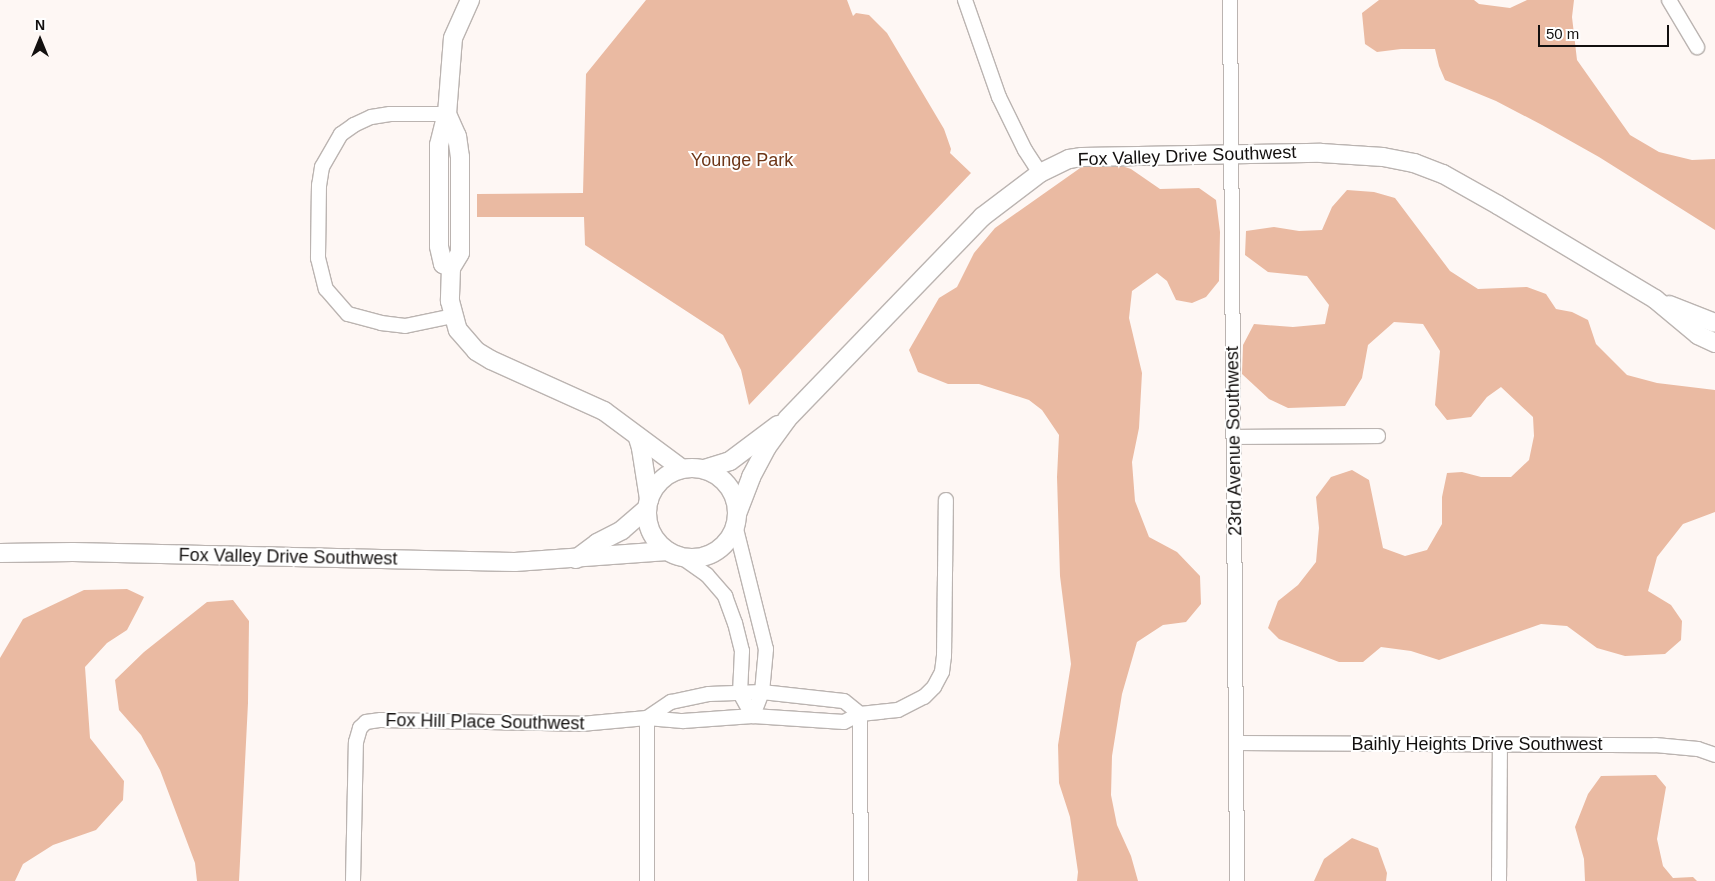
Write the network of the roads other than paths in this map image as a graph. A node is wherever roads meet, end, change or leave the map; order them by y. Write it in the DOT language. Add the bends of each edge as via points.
graph roads {
  1 [pos="470,0"];
  2 [pos="965,0"];
  3 [pos="1230,0"];
  4 [pos="1669,0"];
  5 [pos="1697,47"];
  6 [pos="447,114"];
  7 [pos="1231,153"];
  8 [pos="1040,172"];
  9 [pos="1655,299"];
  10 [pos="453,316"];
  11 [pos="1715,323"];
  12 [pos="1715,343"];
  13 [pos="787,419"];
  14 [pos="1378,436"];
  15 [pos="1234,437"];
  16 [pos="638,438"];
  17 [pos="682,469"];
  18 [pos="704,469"];
  19 [pos="946,500"];
  20 [pos="648,503"];
  21 [pos="736,519"];
  22 [pos="0,553"];
  23 [pos="674,554"];
  24 [pos="575,559"];
  25 [pos="762,692"];
  26 [pos="740,693"];
  27 [pos="860,714"];
  28 [pos="753,716"];
  29 [pos="647,718"];
  30 [pos="1238,743"];
  31 [pos="1500,744"];
  32 [pos="1715,755"];
  33 [pos="353,881"];
  34 [pos="648,881"];
  35 [pos="861,881"];
  36 [pos="1238,881"];
  37 [pos="1500,881"];
  1 -- 6 [label="street" via="453,38"];
  2 -- 8 [label="street" via="999,97 1025,150"];
  3 -- 7 [label="street, 23rd Avenue Southwest"];
  4 -- 5 [label="street"];
  6 -- 10 [label="street" via="439,152 439,246 443,264 451,268"];
  6 -- 10 [label="street" via="371,117 341,134 322,167 318,258 326,290 348,314 405,326"];
  7 -- 8 [label="street, Fox Valley Drive Southwest" via="1093,155 1069,159"];
  7 -- 9 [label="street, Fox Valley Drive Southwest" via="1353,154 1414,163 1443,174"];
  7 -- 15 [label="street, 23rd Avenue Southwest"];
  8 -- 13 [label="street, Fox Valley Drive Southwest" via="982,217"];
  9 -- 11 [label="street, Fox Valley Drive Southwest"];
  9 -- 12 [label="street, Fox Valley Drive Southwest" via="1698,335"];
  10 -- 16 [label="street" via="458,330 476,351 593,405"];
  13 -- 18 [label="street, Fox Valley Drive Southwest" via="730,462"];
  13 -- 21 [label="street, Fox Valley Drive Southwest" via="750,478"];
  14 -- 15 [label="street"];
  15 -- 30 [label="street, 23rd Avenue Southwest"];
  16 -- 17 [label="street"];
  16 -- 20 [label="street"];
  17 -- 18 [label="street"];
  17 -- 20 [label="street" via="668,474 656,485"];
  18 -- 21 [label="street" via="728,486 735,499"];
  19 -- 27 [label="street, Fox Hill Place Southwest" via="946,637 942,672 934,687 910,706"];
  20 -- 23 [label="street" via="647,520 651,532"];
  20 -- 24 [label="street" via="622,530"];
  21 -- 23 [label="street" via="730,538 708,555 694,558"];
  21 -- 25 [label="street" via="766,649"];
  22 -- 24 [label="street, Fox Valley Drive Southwest" via="515,562"];
  23 -- 24 [label="street, Fox Valley Drive Southwest"];
  23 -- 26 [label="street" via="707,575 725,596 742,651"];
  25 -- 26 [label="street, Fox Hill Place Southwest"];
  25 -- 27 [label="street, Fox Hill Place Southwest" via="844,701"];
  25 -- 28 [label="street"];
  26 -- 28 [label="street"];
  26 -- 29 [label="street, Fox Hill Place Southwest" via="709,694 671,702"];
  27 -- 28 [label="street, Fox Hill Place Southwest" via="844,722"];
  27 -- 35 [label="street"];
  28 -- 29 [label="street, Fox Hill Place Southwest" via="683,721"];
  29 -- 33 [label="street, Fox Hill Place Southwest" via="582,724 366,722 360,728 356,742"];
  29 -- 34 [label="street"];
  30 -- 31 [label="street, Baihly Heights Drive Southwest"];
  30 -- 36 [label="street, 23rd Avenue Southwest"];
  31 -- 32 [label="street, Baihly Heights Drive Southwest" via="1655,744 1698,749"];
  31 -- 37 [label="street"];
}
